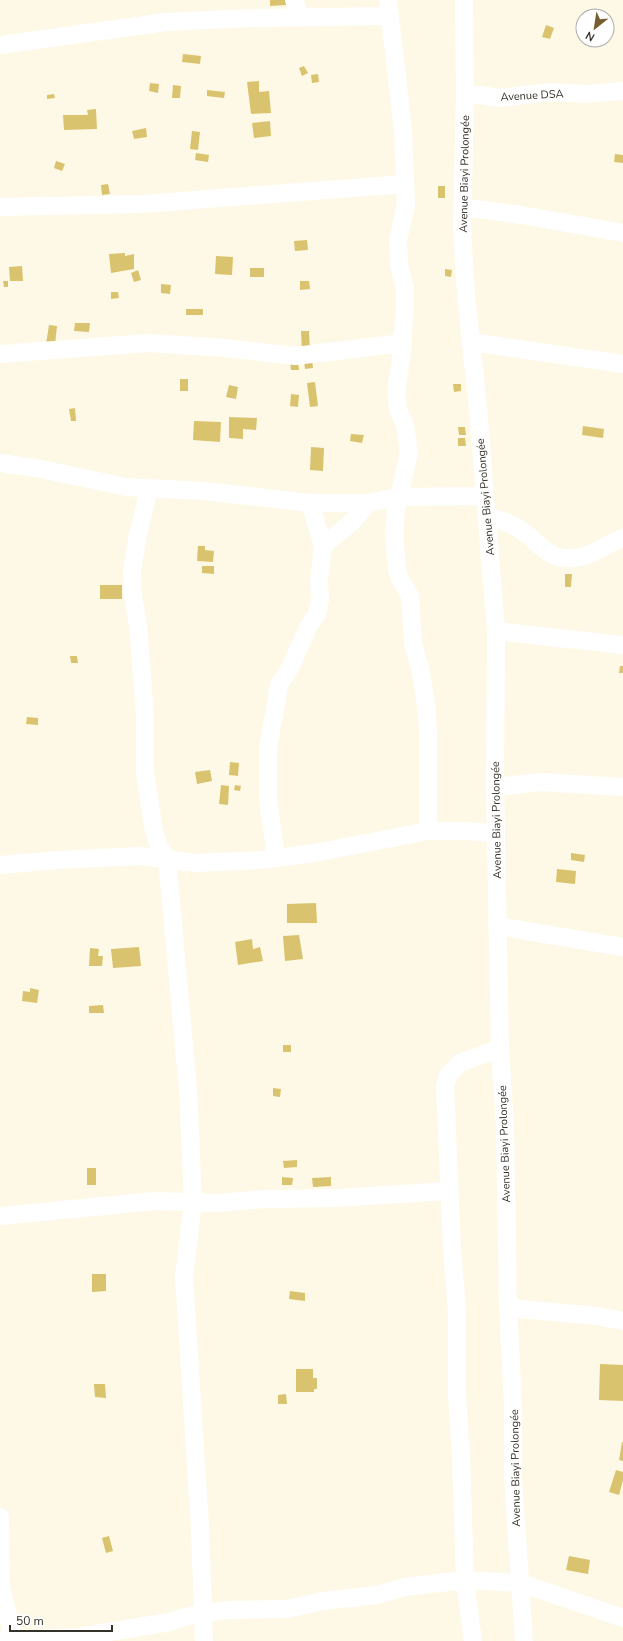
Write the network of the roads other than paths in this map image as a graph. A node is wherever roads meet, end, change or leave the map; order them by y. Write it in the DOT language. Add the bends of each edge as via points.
graph roads {
  1 [pos="294,0"];
  2 [pos="464,0"];
  3 [pos="389,8"];
  4 [pos="301,18"];
  5 [pos="0,45"];
  6 [pos="623,91"];
  7 [pos="465,95"];
  8 [pos="405,184"];
  9 [pos="0,207"];
  10 [pos="462,207"];
  11 [pos="623,233"];
  12 [pos="403,342"];
  13 [pos="470,342"];
  14 [pos="0,354"];
  15 [pos="623,364"];
  16 [pos="0,464"];
  17 [pos="149,488"];
  18 [pos="484,496"];
  19 [pos="398,497"];
  20 [pos="310,503"];
  21 [pos="368,503"];
  22 [pos="486,516"];
  23 [pos="623,538"];
  24 [pos="323,546"];
  25 [pos="496,631"];
  26 [pos="623,645"];
  27 [pos="495,787"];
  28 [pos="623,787"];
  29 [pos="428,831"];
  30 [pos="496,834"];
  31 [pos="167,858"];
  32 [pos="276,858"];
  33 [pos="0,865"];
  34 [pos="497,926"];
  35 [pos="623,947"];
  36 [pos="500,1048"];
  37 [pos="449,1191"];
  38 [pos="193,1202"];
  39 [pos="0,1216"];
  40 [pos="508,1308"];
  41 [pos="623,1321"];
  42 [pos="0,1517"];
  43 [pos="464,1580"];
  44 [pos="520,1583"];
  45 [pos="204,1612"];
  46 [pos="623,1618"];
  47 [pos="9,1640"];
  48 [pos="204,1641"];
  49 [pos="473,1641"];
  50 [pos="524,1641"];
  1 -- 4 [label="street"];
  2 -- 7 [label="street, Avenue Biayi Prolongée"];
  3 -- 4 [label="street"];
  3 -- 8 [label="street" via="403,130"];
  4 -- 5 [label="street" via="166,22"];
  6 -- 7 [label="street, Avenue DSA" via="586,94 551,92 499,98"];
  7 -- 10 [label="street, Avenue Biayi Prolongée"];
  8 -- 9 [label="street" via="142,204"];
  8 -- 12 [label="street" via="406,204 398,241 399,265 405,289"];
  10 -- 11 [label="street"];
  10 -- 13 [label="street, Avenue Biayi Prolongée"];
  12 -- 14 [label="street" via="295,356 148,343"];
  12 -- 19 [label="street" via="396,391 409,453"];
  13 -- 15 [label="street"];
  13 -- 18 [label="street, Avenue Biayi Prolongée"];
  16 -- 17 [label="street" via="36,468 126,487"];
  17 -- 20 [label="street" via="205,491"];
  17 -- 31 [label="street" via="132,570 133,596 145,715 145,773 154,831 159,846"];
  18 -- 19 [label="street"];
  18 -- 22 [label="street, Avenue Biayi Prolongée"];
  19 -- 21 [label="street"];
  19 -- 29 [label="street" via="394,535 397,569 410,596 414,644 426,704"];
  20 -- 21 [label="street"];
  20 -- 24 [label="street"];
  21 -- 24 [label="street" via="353,521"];
  22 -- 23 [label="street" via="517,528 551,555 560,559 584,556"];
  22 -- 25 [label="street, Avenue Biayi Prolongée"];
  24 -- 32 [label="street" via="319,581 320,600 291,666 279,685 268,747 268,800"];
  25 -- 26 [label="street"];
  25 -- 27 [label="street, Avenue Biayi Prolongée"];
  27 -- 28 [label="street" via="541,782"];
  27 -- 30 [label="street, Avenue Biayi Prolongée"];
  29 -- 30 [label="street"];
  29 -- 32 [label="street"];
  30 -- 34 [label="street, Avenue Biayi Prolongée"];
  31 -- 32 [label="street" via="195,863"];
  31 -- 33 [label="street" via="57,860"];
  31 -- 38 [label="street" via="188,1090"];
  34 -- 35 [label="street"];
  34 -- 36 [label="street, Avenue Biayi Prolongée"];
  36 -- 37 [label="street" via="460,1063 448,1075 445,1087"];
  36 -- 40 [label="street, Avenue Biayi Prolongée" via="505,1127"];
  37 -- 38 [label="street" via="336,1198"];
  37 -- 43 [label="street" via="457,1310 457,1395"];
  38 -- 39 [label="street" via="155,1201"];
  38 -- 45 [label="street" via="184,1276"];
  40 -- 41 [label="street"];
  40 -- 44 [label="street, Avenue Biayi Prolongée" via="513,1404 513,1477"];
  42 -- 47 [label="street" via="1,1587"];
  43 -- 44 [label="street"];
  43 -- 45 [label="street" via="405,1587 377,1595 323,1601 287,1609"];
  43 -- 49 [label="street"];
  44 -- 46 [label="street"];
  44 -- 50 [label="street, Avenue Biayi Prolongée"];
  45 -- 47 [label="street" via="170,1622 78,1637"];
  45 -- 48 [label="street"];
}
